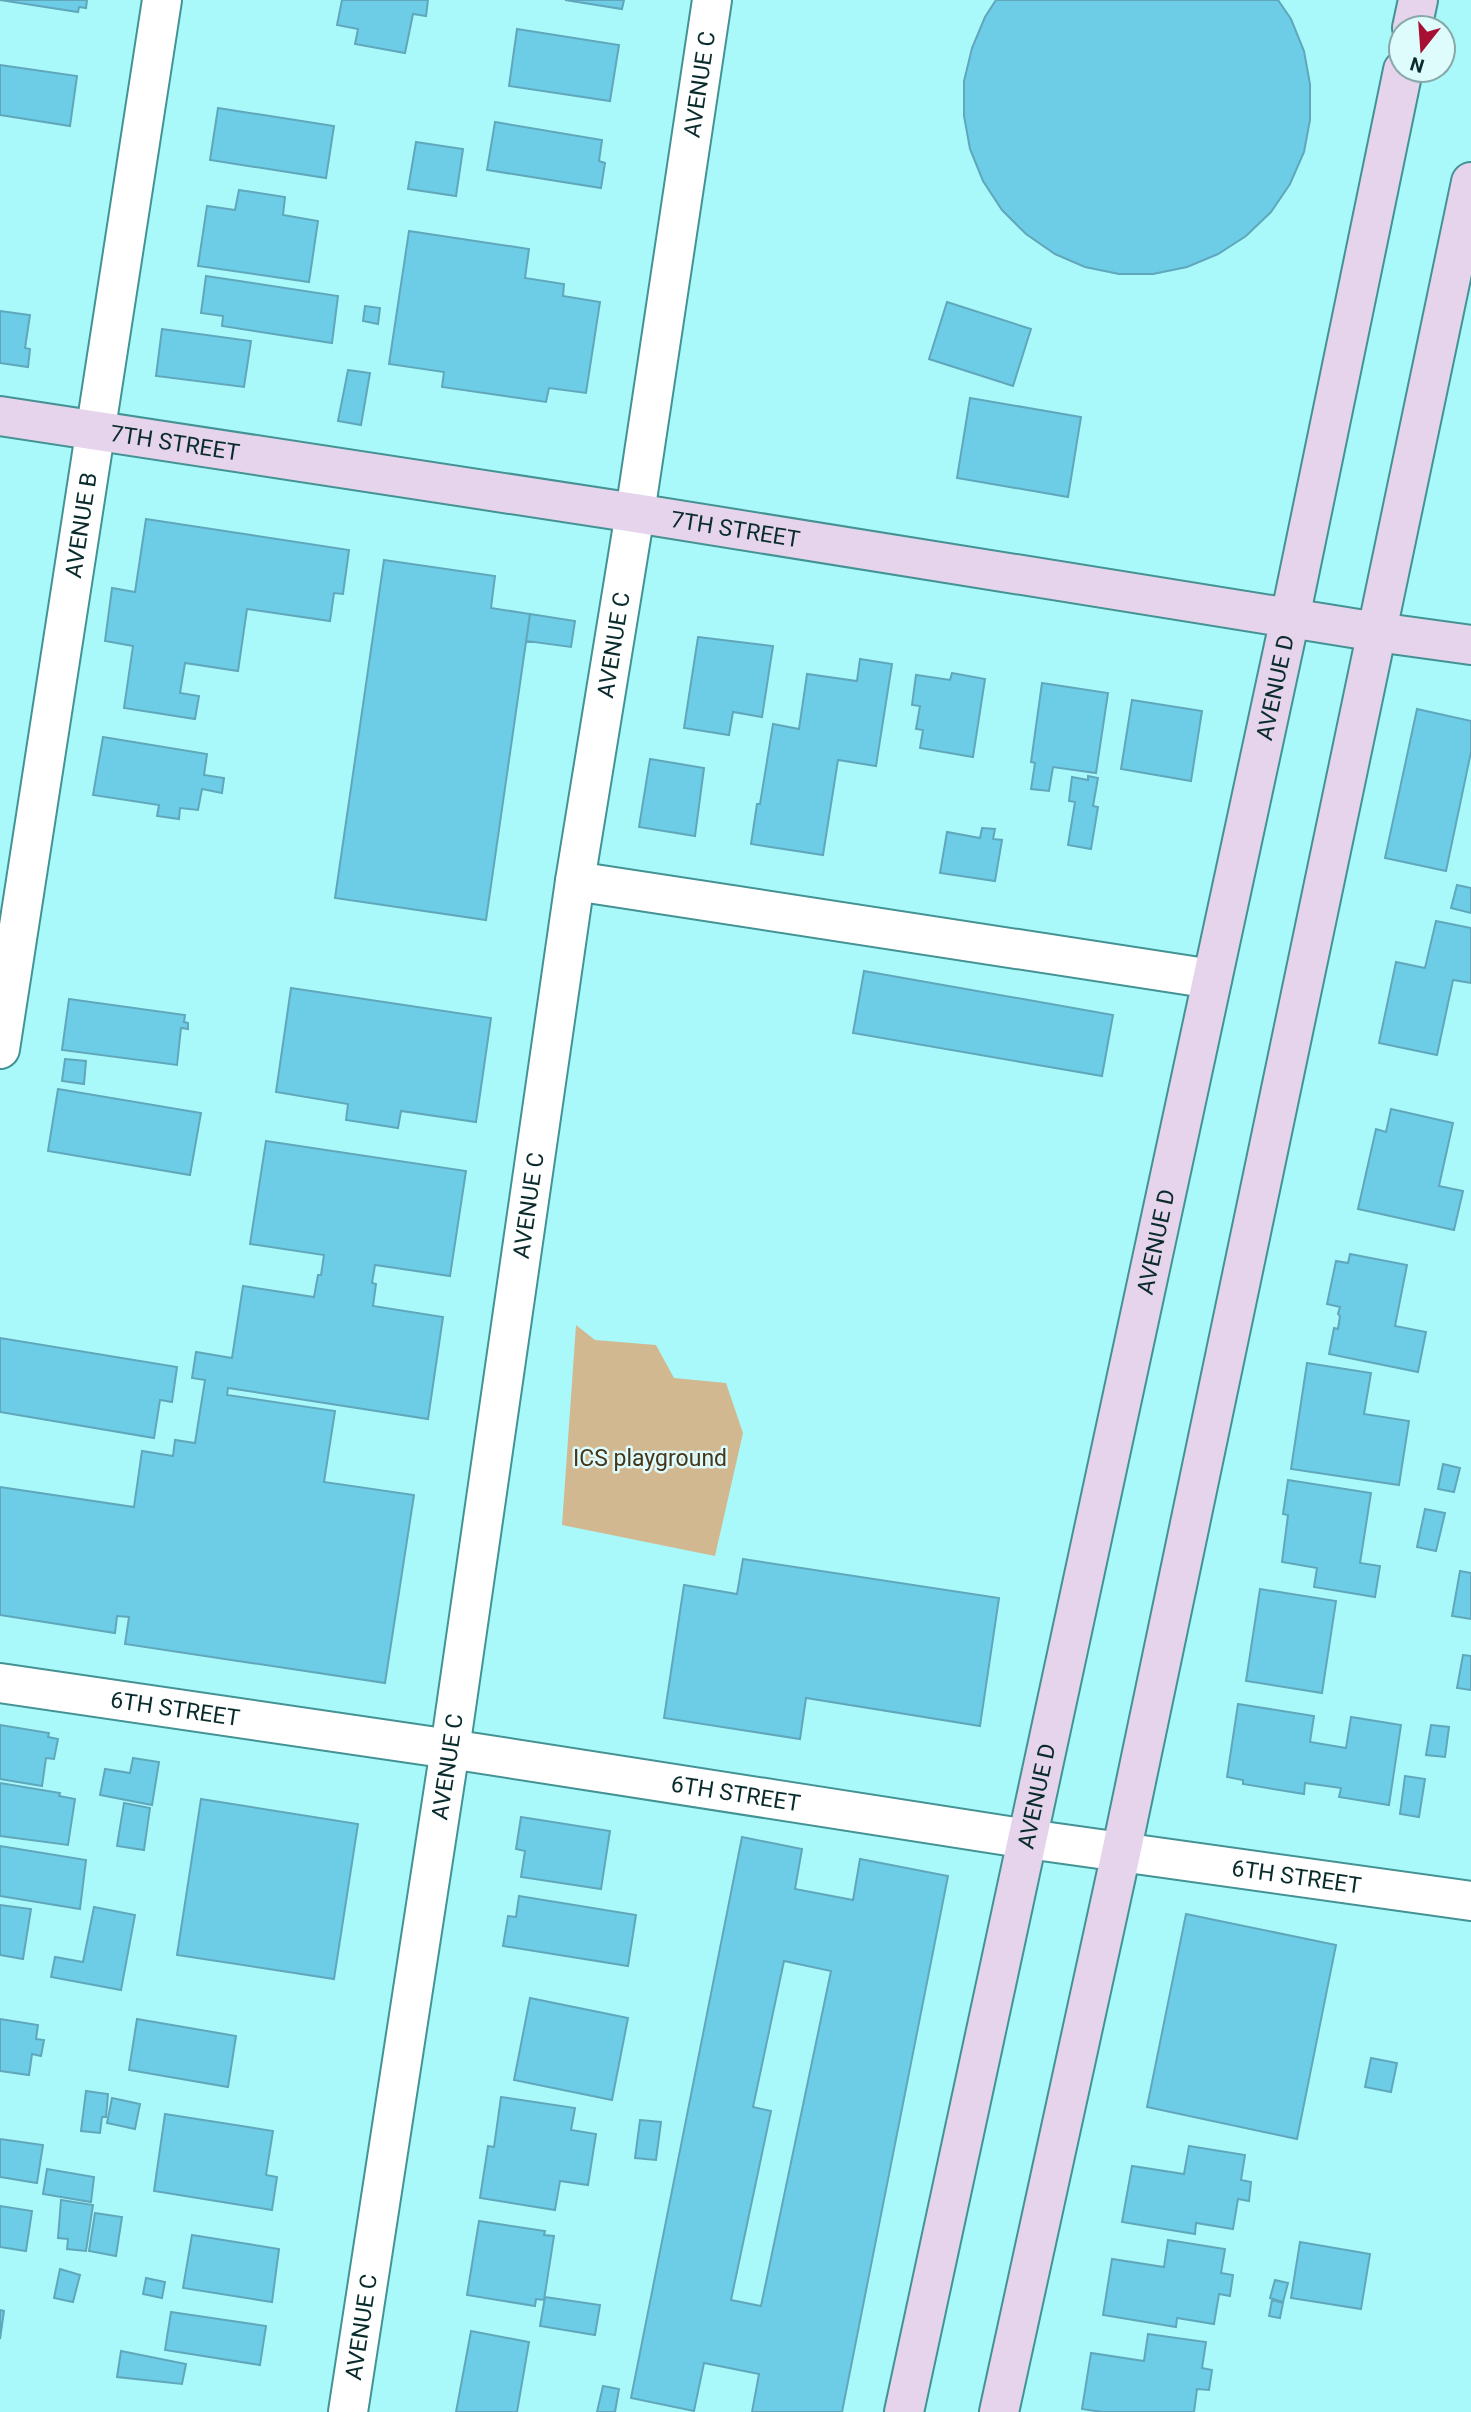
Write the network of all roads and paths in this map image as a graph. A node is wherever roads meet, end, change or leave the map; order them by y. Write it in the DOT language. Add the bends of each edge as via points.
graph roads {
  1 [pos="162,0"];
  2 [pos="712,0"];
  3 [pos="1401,84"];
  4 [pos="1471,182"];
  5 [pos="0,416"];
  6 [pos="95,431"];
  7 [pos="635,513"];
  8 [pos="1290,618"];
  9 [pos="1377,632"];
  10 [pos="1471,645"];
  11 [pos="575,881"];
  12 [pos="1212,979"];
  13 [pos="0,1049"];
  14 [pos="0,1683"];
  15 [pos="450,1749"];
  16 [pos="1028,1839"];
  17 [pos="1121,1853"];
  18 [pos="1471,1901"];
  19 [pos="348,2412"];
  20 [pos="904,2412"];
  21 [pos="999,2412"];
  1 -- 6 [label="street, AVENUE B"];
  2 -- 7 [label="street, AVENUE C"];
  3 -- 8 [label="street, AVENUE D"];
  4 -- 9 [label="street"];
  5 -- 6 [label="street, 7TH STREET"];
  6 -- 7 [label="street, 7TH STREET"];
  6 -- 13 [label="street, AVENUE B"];
  7 -- 8 [label="street, 7TH STREET"];
  7 -- 11 [label="street, AVENUE C"];
  8 -- 9 [label="street, 7TH STREET"];
  8 -- 12 [label="street, AVENUE D"];
  9 -- 10 [label="street, 7TH STREET"];
  9 -- 17 [label="street"];
  11 -- 12 [label="street"];
  11 -- 15 [label="street, AVENUE C"];
  12 -- 16 [label="street, AVENUE D"];
  14 -- 15 [label="street, 6TH STREET"];
  15 -- 16 [label="street, 6TH STREET"];
  15 -- 19 [label="street, AVENUE C"];
  16 -- 17 [label="street, 6TH STREET"];
  16 -- 20 [label="street, AVENUE D"];
  17 -- 18 [label="street, 6TH STREET"];
  17 -- 21 [label="street"];
}
